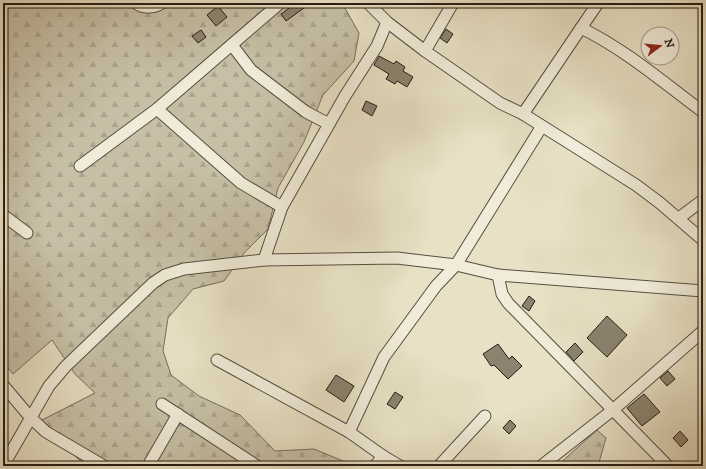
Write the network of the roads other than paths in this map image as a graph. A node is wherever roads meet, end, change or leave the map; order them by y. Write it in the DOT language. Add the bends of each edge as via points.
graph roads {
  1 [pos="136,3"];
  2 [pos="162,3"];
  3 [pos="280,3"];
  4 [pos="368,3"];
  5 [pos="452,3"];
  6 [pos="598,3"];
  7 [pos="387,22"];
  8 [pos="581,28"];
  9 [pos="232,45"];
  10 [pos="425,51"];
  11 [pos="157,109"];
  12 [pos="703,112"];
  13 [pos="523,114"];
  14 [pos="329,124"];
  15 [pos="542,126"];
  16 [pos="80,166"];
  17 [pos="703,200"];
  18 [pos="282,207"];
  19 [pos="3,215"];
  20 [pos="679,218"];
  21 [pos="27,233"];
  22 [pos="703,240"];
  23 [pos="264,260"];
  24 [pos="456,265"];
  25 [pos="498,276"];
  26 [pos="703,291"];
  27 [pos="703,331"];
  28 [pos="217,360"];
  29 [pos="3,385"];
  30 [pos="162,404"];
  31 [pos="614,409"];
  32 [pos="178,414"];
  33 [pos="485,416"];
  34 [pos="30,418"];
  35 [pos="349,432"];
  36 [pos="383,456"];
  37 [pos="3,466"];
  38 [pos="104,466"];
  39 [pos="148,466"];
  40 [pos="258,466"];
  41 [pos="375,466"];
  42 [pos="400,466"];
  43 [pos="439,466"];
  44 [pos="542,466"];
  45 [pos="668,466"];
  1 -- 2 [label="street" via="140,7 153,7"];
  3 -- 9 [label="street"];
  4 -- 7 [label="street"];
  5 -- 10 [label="street"];
  6 -- 8 [label="street"];
  7 -- 10 [label="street"];
  7 -- 14 [label="street" via="377,46"];
  8 -- 12 [label="street" via="598,36"];
  8 -- 13 [label="street"];
  9 -- 11 [label="street"];
  9 -- 14 [label="street" via="251,70 306,112"];
  10 -- 13 [label="street" via="500,103"];
  11 -- 16 [label="street"];
  11 -- 18 [label="street" via="241,183"];
  13 -- 15 [label="street"];
  14 -- 18 [label="street"];
  15 -- 20 [label="street" via="636,185"];
  15 -- 24 [label="street"];
  17 -- 20 [label="street"];
  18 -- 23 [label="street"];
  19 -- 21 [label="street"];
  20 -- 22 [label="street"];
  23 -- 24 [label="street" via="397,258"];
  23 -- 34 [label="street" via="184,269 153,283 66,366 49,386"];
  24 -- 25 [label="street"];
  24 -- 35 [label="street" via="436,286 384,357"];
  25 -- 26 [label="street"];
  25 -- 31 [label="street" via="502,294 508,303"];
  27 -- 31 [label="street"];
  28 -- 35 [label="street"];
  29 -- 34 [label="street"];
  30 -- 32 [label="street"];
  31 -- 44 [label="street"];
  31 -- 45 [label="street"];
  32 -- 39 [label="street"];
  32 -- 40 [label="street"];
  33 -- 43 [label="street"];
  34 -- 37 [label="street"];
  34 -- 38 [label="street" via="46,432"];
  35 -- 36 [label="street"];
  36 -- 41 [label="street"];
  36 -- 42 [label="street"];
}
